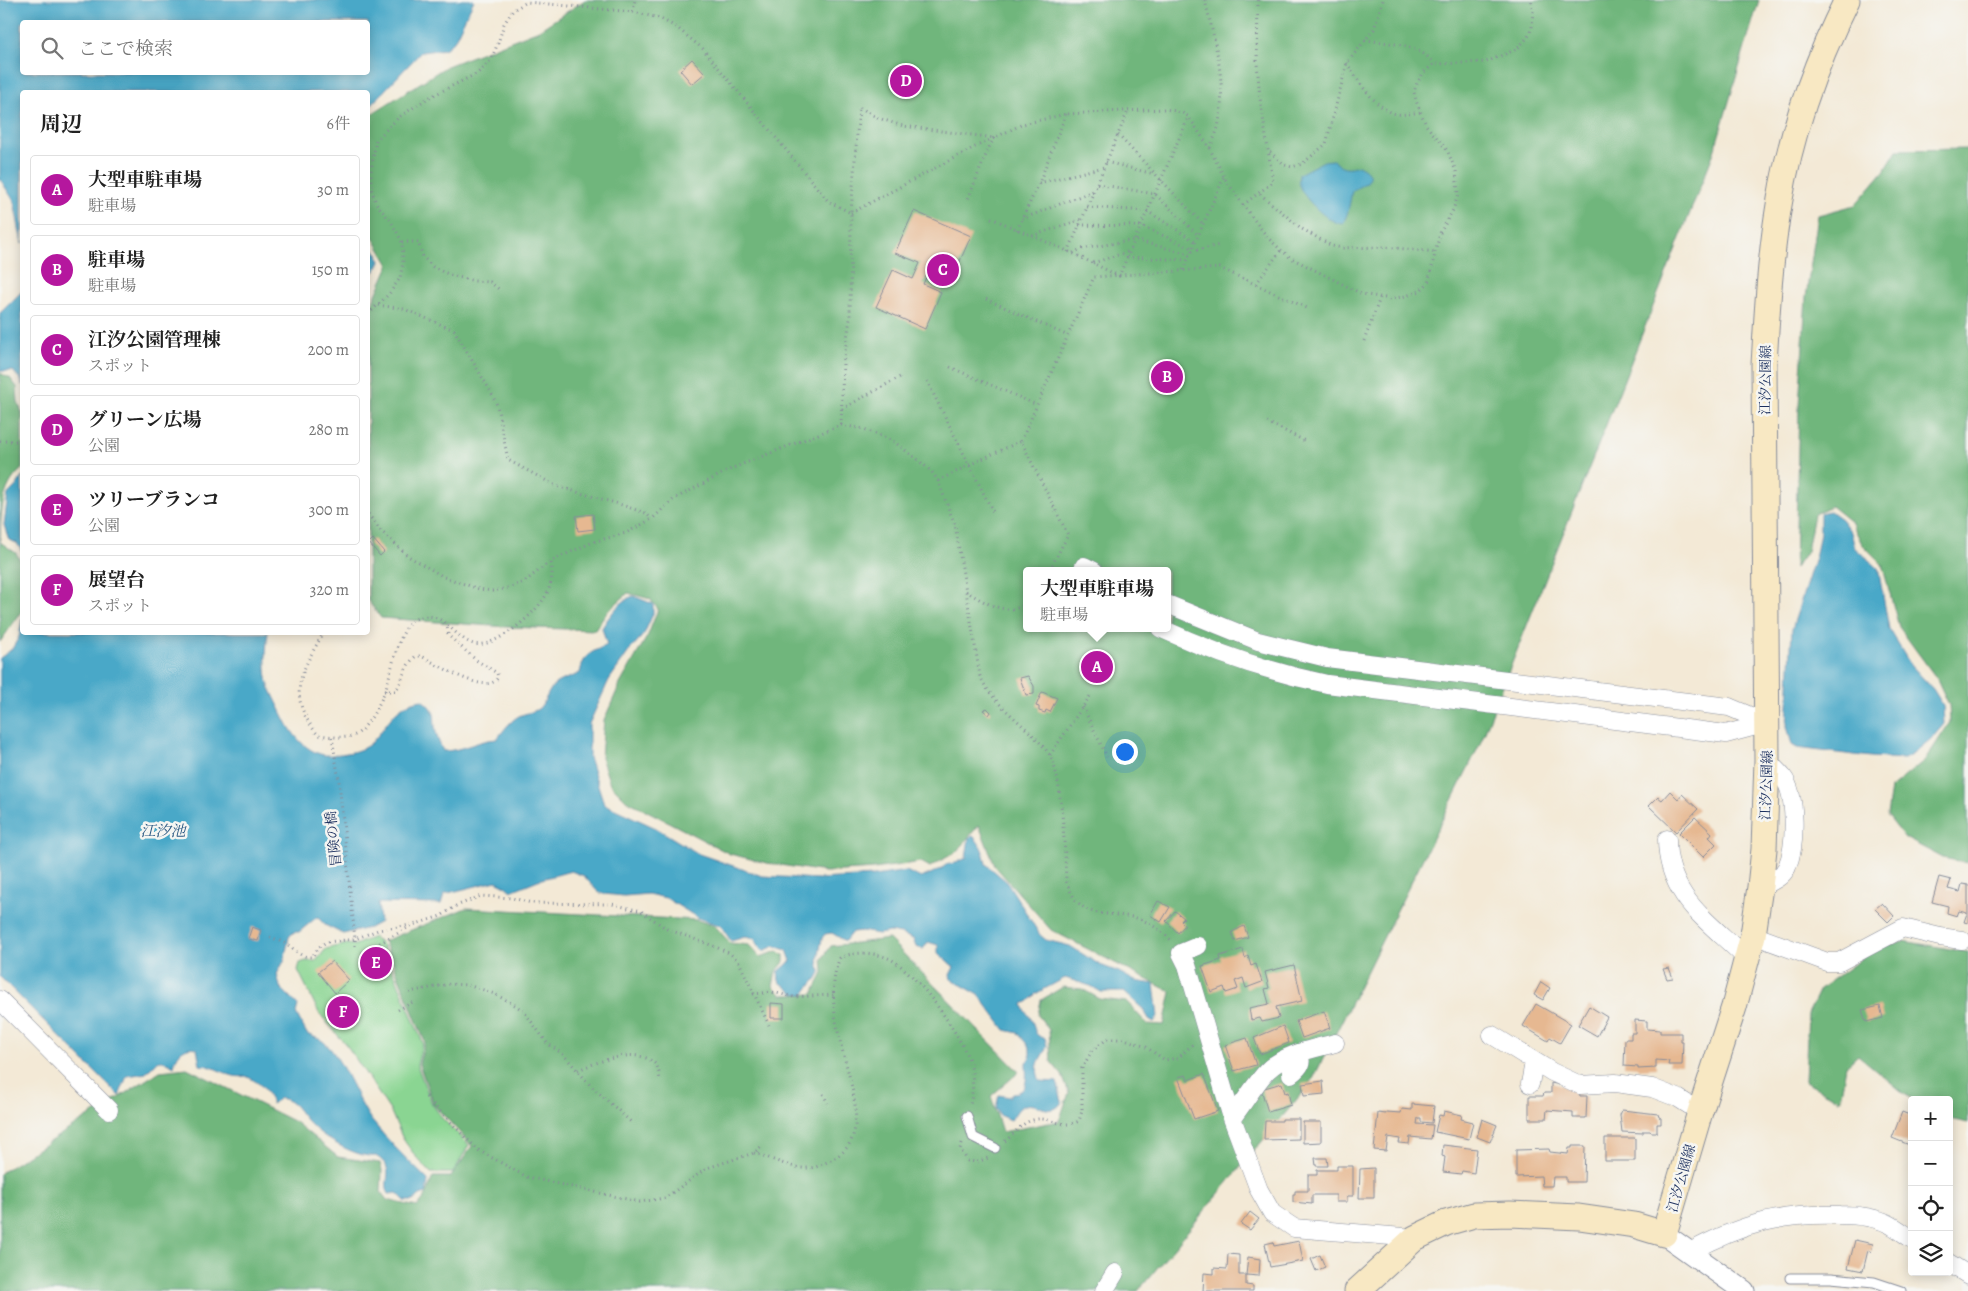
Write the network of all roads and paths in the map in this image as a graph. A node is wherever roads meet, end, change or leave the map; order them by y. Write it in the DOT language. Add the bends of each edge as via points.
graph roads {
  1 [pos="635,0"];
  2 [pos="1205,0"];
  3 [pos="1258,0"];
  4 [pos="1383,0"];
  5 [pos="1531,0"];
  6 [pos="1847,0"];
  7 [pos="633,12"];
  8 [pos="1365,40"];
  9 [pos="1347,63"];
  10 [pos="1434,64"];
  11 [pos="1128,112"];
  12 [pos="1421,112"];
  13 [pos="1066,114"];
  14 [pos="1189,117"];
  15 [pos="1118,135"];
  16 [pos="995,138"];
  17 [pos="1210,149"];
  18 [pos="1270,152"];
  19 [pos="1106,162"];
  20 [pos="1104,166"];
  21 [pos="1155,175"];
  22 [pos="1224,177"];
  23 [pos="1161,180"];
  24 [pos="1039,183"];
  25 [pos="1097,184"];
  26 [pos="1094,191"];
  27 [pos="1155,194"];
  28 [pos="1260,194"];
  29 [pos="968,200"];
  30 [pos="1243,206"];
  31 [pos="1087,207"];
  32 [pos="1148,211"];
  33 [pos="851,212"];
  34 [pos="991,218"];
  35 [pos="1082,218"];
  36 [pos="1021,219"];
  37 [pos="1203,224"];
  38 [pos="1079,225"];
  39 [pos="1141,226"];
  40 [pos="1016,230"];
  41 [pos="1198,235"];
  42 [pos="1032,236"];
  43 [pos="1134,240"];
  44 [pos="1196,241"];
  45 [pos="402,242"];
  46 [pos="1220,245"];
  47 [pos="1281,250"];
  48 [pos="1191,251"];
  49 [pos="1070,252"];
  50 [pos="1130,252"];
  51 [pos="1437,252"];
  52 [pos="1127,257"];
  53 [pos="1188,260"];
  54 [pos="1093,263"];
  55 [pos="1183,270"];
  56 [pos="1119,276"];
  57 [pos="1256,284"];
  58 [pos="501,291"];
  59 [pos="1380,298"];
  60 [pos="986,299"];
  61 [pos="377,305"];
  62 [pos="1309,308"];
  63 [pos="370,312"];
  64 [pos="1068,336"];
  65 [pos="1364,341"];
  66 [pos="950,367"];
  67 [pos="900,377"];
  68 [pos="927,381"];
  69 [pos="1037,405"];
  70 [pos="842,409"];
  71 [pos="1267,422"];
  72 [pos="841,425"];
  73 [pos="0,441"];
  74 [pos="20,441"];
  75 [pos="1020,441"];
  76 [pos="1307,442"];
  77 [pos="969,465"];
  78 [pos="938,482"];
  79 [pos="993,512"];
  80 [pos="370,517"];
  81 [pos="652,519"];
  82 [pos="551,561"];
  83 [pos="1051,567"];
  84 [pos="965,591"];
  85 [pos="1023,606"];
  86 [pos="1171,606"];
  87 [pos="447,624"];
  88 [pos="1170,632"];
  89 [pos="322,635"];
  90 [pos="384,691"];
  91 [pos="1090,696"];
  92 [pos="1083,706"];
  93 [pos="1767,722"];
  94 [pos="332,737"];
  95 [pos="1050,755"];
  96 [pos="1107,757"];
  97 [pos="1667,839"];
  98 [pos="414,925"];
  99 [pos="1753,935"];
  100 [pos="270,937"];
  101 [pos="355,939"];
  102 [pos="1962,940"];
  103 [pos="355,946"];
  104 [pos="1198,946"];
  105 [pos="362,952"];
  106 [pos="1181,953"];
  107 [pos="1747,959"];
  108 [pos="408,992"];
  109 [pos="753,994"];
  110 [pos="835,995"];
  111 [pos="0,1000"];
  112 [pos="413,1002"];
  113 [pos="398,1010"];
  114 [pos="769,1025"];
  115 [pos="1205,1027"];
  116 [pos="1492,1035"];
  117 [pos="1335,1042"];
  118 [pos="1300,1053"];
  119 [pos="1534,1062"];
  120 [pos="578,1070"];
  121 [pos="1291,1074"];
  122 [pos="660,1080"];
  123 [pos="1530,1084"];
  124 [pos="823,1094"];
  125 [pos="426,1097"];
  126 [pos="828,1103"];
  127 [pos="109,1110"];
  128 [pos="1700,1112"];
  129 [pos="967,1116"];
  130 [pos="1232,1118"];
  131 [pos="631,1122"];
  132 [pos="763,1145"];
  133 [pos="996,1148"];
  134 [pos="754,1153"];
  135 [pos="1664,1234"];
  136 [pos="1908,1236"];
  137 [pos="1415,1238"];
  138 [pos="1690,1252"];
  139 [pos="1953,1266"];
  140 [pos="1115,1273"];
  141 [pos="1968,1275"];
  142 [pos="1790,1278"];
  143 [pos="1104,1291"];
  144 [pos="1357,1291"];
  145 [pos="1744,1291"];
  146 [pos="1901,1291"];
  1 -- 7 [label="path"];
  2 -- 17 [label="path" via="1218,55 1222,106"];
  3 -- 18 [label="path" via="1257,63"];
  4 -- 8 [label="path" via="1374,29"];
  5 -- 10 [label="path" via="1532,28 1516,49 1486,62"];
  6 -- 93 [label="main road, 江汐公園線" via="1805,100 1779,205 1772,255 1764,365"];
  7 -- 33 [label="path" via="659,18 703,49 828,201"];
  7 -- 45 [label="path" via="527,2 513,10 504,24 491,60 478,73 399,117 376,140 371,188 376,204"];
  8 -- 9 [label="path"];
  8 -- 10 [label="path" via="1410,48 1430,57"];
  9 -- 12 [label="path" via="1359,83 1383,107 1395,114"];
  9 -- 18 [label="path" via="1326,144 1302,164 1292,166 1285,165"];
  10 -- 12 [label="path" via="1424,72 1414,92"];
  11 -- 13 [label="path"];
  11 -- 14 [label="path" via="1166,110"];
  11 -- 15 [label="path"];
  12 -- 51 [label="path" via="1426,124 1447,150 1456,170 1458,195 1440,233"];
  13 -- 16 [label="path" via="1023,124"];
  13 -- 24 [label="path"];
  14 -- 17 [label="path"];
  14 -- 23 [label="path"];
  15 -- 19 [label="path"];
  15 -- 21 [label="path"];
  16 -- 29 [label="path"];
  16 -- 33 [label="path"];
  16 -- 33 [label="path" via="903,126 878,118 859,107"];
  17 -- 22 [label="path"];
  18 -- 28 [label="path" via="1274,182"];
  19 -- 20 [label="path"];
  19 -- 21 [label="path"];
  20 -- 24 [label="path"];
  20 -- 25 [label="path"];
  21 -- 23 [label="path"];
  22 -- 30 [label="path"];
  22 -- 37 [label="path"];
  23 -- 27 [label="path"];
  23 -- 37 [label="path"];
  24 -- 36 [label="path"];
  25 -- 26 [label="path"];
  25 -- 27 [label="path"];
  26 -- 31 [label="path"];
  26 -- 36 [label="path"];
  27 -- 32 [label="path"];
  27 -- 41 [label="path"];
  28 -- 30 [label="path"];
  28 -- 51 [label="path" via="1302,229 1332,246"];
  30 -- 47 [label="path"];
  31 -- 32 [label="path"];
  31 -- 35 [label="path"];
  32 -- 39 [label="path"];
  32 -- 44 [label="path"];
  33 -- 70 [label="path" via="850,319 843,364"];
  34 -- 40 [label="path"];
  35 -- 38 [label="path"];
  35 -- 42 [label="path"];
  36 -- 40 [label="path"];
  37 -- 41 [label="path"];
  38 -- 39 [label="path"];
  38 -- 49 [label="path"];
  39 -- 43 [label="path"];
  39 -- 48 [label="path"];
  40 -- 42 [label="path"];
  41 -- 44 [label="path"];
  42 -- 49 [label="path"];
  43 -- 48 [label="path"];
  43 -- 49 [label="path"];
  43 -- 50 [label="path"];
  44 -- 48 [label="path"];
  45 -- 58 [label="path" via="418,242 423,257 450,275 490,282"];
  45 -- 61 [label="path" via="400,278"];
  46 -- 48 [label="path"];
  47 -- 57 [label="path"];
  47 -- 59 [label="path" via="1362,294"];
  48 -- 53 [label="path"];
  49 -- 54 [label="path"];
  50 -- 52 [label="path"];
  50 -- 54 [label="path"];
  51 -- 59 [label="path" via="1428,283 1420,292 1391,299"];
  52 -- 53 [label="path"];
  52 -- 56 [label="path"];
  53 -- 55 [label="path"];
  54 -- 56 [label="path"];
  55 -- 56 [label="path"];
  55 -- 57 [label="path" via="1220,268"];
  56 -- 64 [label="path" via="1094,277"];
  57 -- 62 [label="path"];
  59 -- 65 [label="path"];
  60 -- 64 [label="path"];
  61 -- 63 [label="path"];
  61 -- 81 [label="path" via="404,309 454,330 497,405 508,460 556,486 619,504 645,513"];
  64 -- 69 [label="path"];
  66 -- 69 [label="path"];
  67 -- 70 [label="path"];
  68 -- 77 [label="path"];
  69 -- 75 [label="path"];
  70 -- 72 [label="path"];
  71 -- 76 [label="path"];
  72 -- 78 [label="path" via="864,429 893,441 918,459"];
  72 -- 81 [label="path" via="733,468 674,499"];
  73 -- 74 [label="path"];
  75 -- 77 [label="path"];
  75 -- 83 [label="path" via="1068,534"];
  77 -- 78 [label="path"];
  77 -- 79 [label="path"];
  78 -- 84 [label="path" via="955,526"];
  80 -- 82 [label="path" via="408,556 444,577 479,589 508,588 531,577"];
  81 -- 82 [label="path" via="626,533 593,542"];
  82 -- 87 [label="path" via="553,572 542,603 522,622 492,642 475,644"];
  84 -- 85 [label="path" via="989,606"];
  84 -- 95 [label="path" via="984,685"];
  86 -- 93 [label="street" via="1258,641 1327,658 1729,708"];
  87 -- 90 [label="path" via="438,618 422,617 406,626"];
  87 -- 90 [label="path" via="450,637 497,673 496,680 483,685 416,656 404,670 398,688"];
  88 -- 93 [label="street" via="1248,664 1327,684 1726,734"];
  89 -- 94 [label="path" via="300,680 299,697 305,716 318,735"];
  90 -- 94 [label="path" via="358,734"];
  91 -- 92 [label="path"];
  92 -- 95 [label="path"];
  92 -- 96 [label="path"];
  93 -- 99 [label="main road, 江汐公園線" via="1760,887"];
  94 -- 101 [label="path, 冒険の橋"];
  95 -- 106 [label="path" via="1057,779 1066,880 1071,894 1093,913 1133,918 1155,926"];
  97 -- 107 [label="street" via="1671,870 1683,896 1697,914"];
  98 -- 101 [label="path" via="378,930"];
  98 -- 105 [label="path"];
  98 -- 109 [label="path" via="481,896 532,902 612,904 641,911 667,929 729,953 738,960"];
  99 -- 102 [label="street" via="1827,962 1839,962 1904,928"];
  99 -- 107 [label="main road, 江汐公園線"];
  100 -- 101 [label="path" via="288,945 296,953 312,957 326,942"];
  101 -- 103 [label="path, 冒険の橋"];
  104 -- 106 [label="street"];
  106 -- 115 [label="street"];
  107 -- 128 [label="main road, 江汐公園線"];
  108 -- 120 [label="path" via="450,984 468,985 490,992 523,1010 547,1043"];
  109 -- 110 [label="path"];
  109 -- 114 [label="path"];
  110 -- 129 [label="path" via="835,970 840,958 852,952 889,958 910,974 934,1000 970,1063 972,1098"];
  110 -- 134 [label="path" via="835,1014 856,1116 852,1138 843,1154 809,1168 786,1165"];
  111 -- 127 [label="street"];
  112 -- 113 [label="path"];
  115 -- 130 [label="street"];
  115 -- 133 [label="path" via="1191,1047 1178,1058 1165,1060 1146,1047 1125,1039 1107,1039 1092,1051 1082,1068 1079,1122 1070,1126 1033,1120"];
  116 -- 119 [label="street"];
  117 -- 118 [label="street"];
  118 -- 121 [label="street" via="1300,1067"];
  118 -- 130 [label="street" via="1268,1071"];
  119 -- 123 [label="street"];
  119 -- 128 [label="street" via="1580,1084 1615,1083 1652,1088 1678,1098"];
  120 -- 122 [label="path" via="622,1056 643,1058 654,1062"];
  120 -- 131 [label="path"];
  124 -- 126 [label="path"];
  125 -- 134 [label="path" via="478,1150 527,1177 640,1202 665,1198 707,1168"];
  128 -- 135 [label="main road, 江汐公園線"];
  129 -- 133 [label="lane" via="973,1136"];
  129 -- 133 [label="path" via="960,1149 968,1161 987,1159"];
  130 -- 137 [label="street" via="1259,1190 1272,1213 1294,1228"];
  132 -- 134 [label="path"];
  135 -- 137 [label="main road" via="1634,1225 1579,1217 1510,1214 1474,1215 1446,1223"];
  135 -- 138 [label="street"];
  136 -- 138 [label="street" via="1888,1223 1859,1216 1809,1214 1757,1222"];
  137 -- 144 [label="main road"];
  138 -- 145 [label="street"];
  139 -- 141 [label="street"];
  140 -- 143 [label="street"];
  142 -- 146 [label="lane" via="1874,1282"];
}
